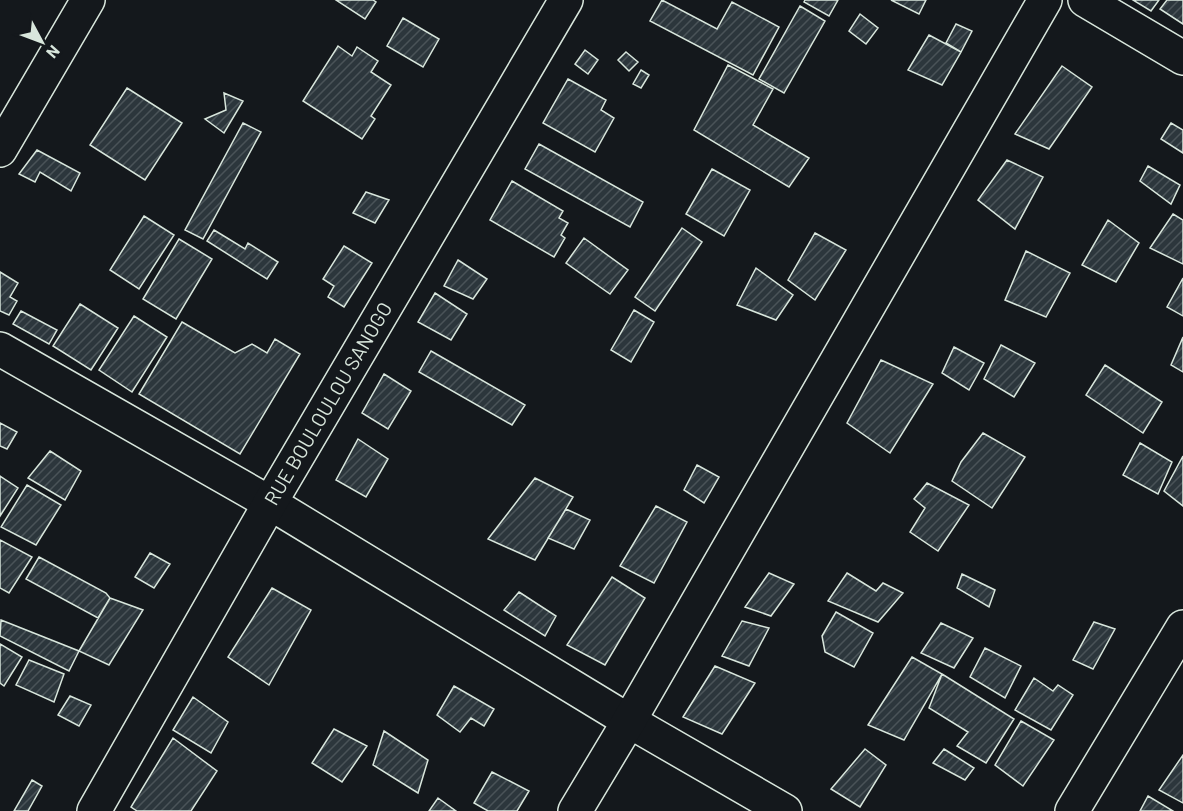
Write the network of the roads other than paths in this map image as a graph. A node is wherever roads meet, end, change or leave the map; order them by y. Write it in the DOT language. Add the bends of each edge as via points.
graph roads {
  1 [pos="88,0"];
  2 [pos="566,0"];
  3 [pos="1046,0"];
  4 [pos="1085,0"];
  5 [pos="1183,58"];
  6 [pos="0,150"];
  7 [pos="0,349"];
  8 [pos="270,503"];
  9 [pos="1183,627"];
  10 [pos="629,721"];
  11 [pos="94,811"];
  12 [pos="575,811"];
  13 [pos="785,811"];
  14 [pos="1072,811"];
  1 -- 6 [label="street"];
  2 -- 8 [label="street, RUE BOULOULOU SANOGO"];
  3 -- 10 [label="street"];
  4 -- 5 [label="street"];
  7 -- 8 [label="street"];
  8 -- 10 [label="street"];
  8 -- 11 [label="street, RUE BOULOULOU SANOGO"];
  9 -- 14 [label="street"];
  10 -- 12 [label="street"];
  10 -- 13 [label="street"];
}
